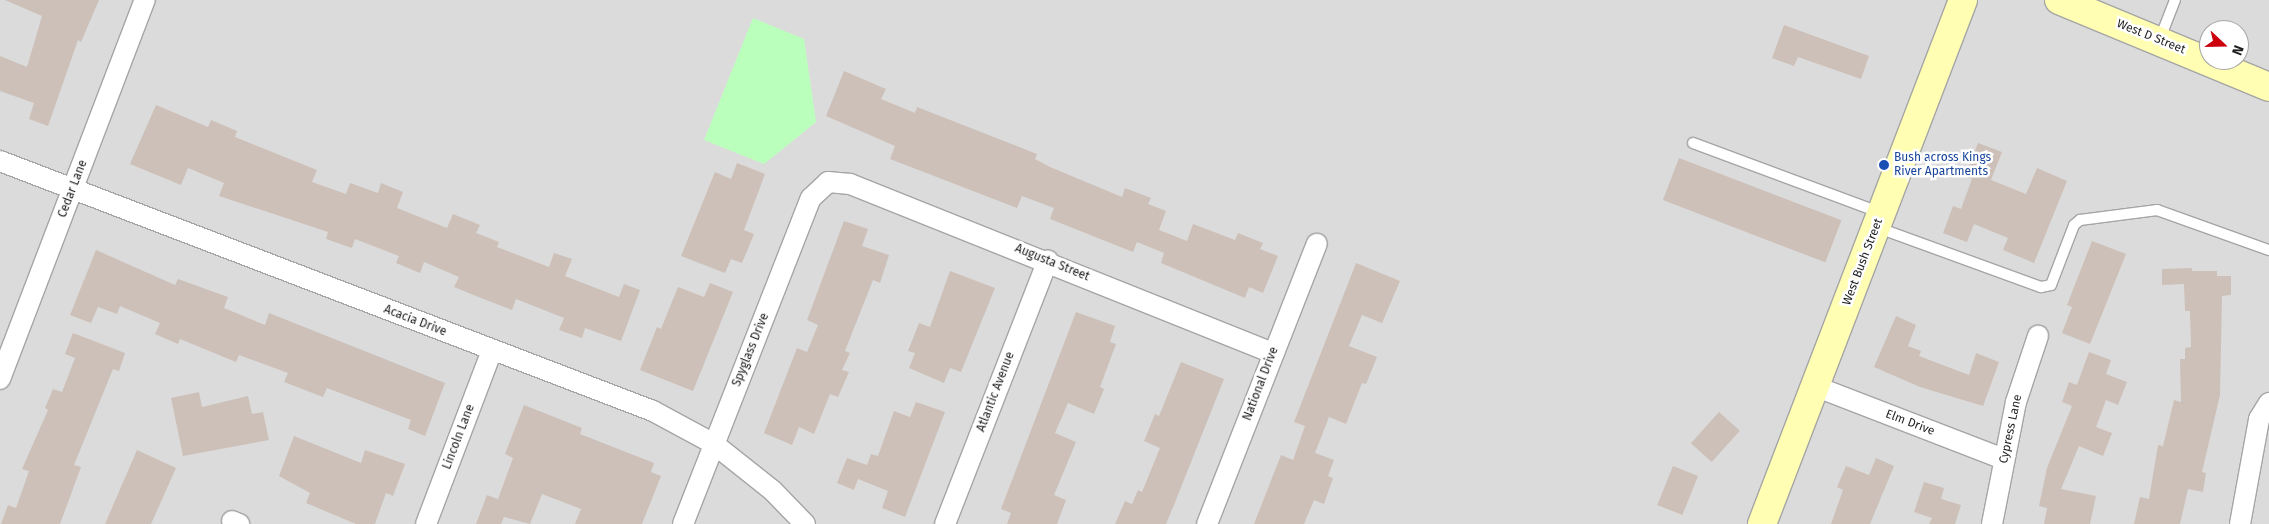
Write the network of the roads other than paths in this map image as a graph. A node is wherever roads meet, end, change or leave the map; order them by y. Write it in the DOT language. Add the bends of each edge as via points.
graph roads {
  1 [pos="145,0"];
  2 [pos="1963,0"];
  3 [pos="2059,0"];
  4 [pos="2175,0"];
  5 [pos="2159,41"];
  6 [pos="2269,87"];
  7 [pos="1694,143"];
  8 [pos="0,161"];
  9 [pos="828,182"];
  10 [pos="73,189"];
  11 [pos="1879,220"];
  12 [pos="1316,244"];
  13 [pos="2269,250"];
  14 [pos="1048,260"];
  15 [pos="2038,336"];
  16 [pos="492,350"];
  17 [pos="1273,353"];
  18 [pos="0,379"];
  19 [pos="1817,387"];
  20 [pos="2269,403"];
  21 [pos="714,444"];
  22 [pos="2004,459"];
  23 [pos="426,524"];
  24 [pos="683,524"];
  25 [pos="805,524"];
  26 [pos="945,524"];
  27 [pos="1207,524"];
  28 [pos="1762,524"];
  29 [pos="1992,524"];
  30 [pos="2240,524"];
  1 -- 10 [label="street, Cedar Lane"];
  2 -- 11 [label="main road, West Bush Street"];
  3 -- 5 [label="main road, West D Street"];
  4 -- 5 [label="lane"];
  5 -- 6 [label="main road, West D Street"];
  7 -- 11 [label="lane"];
  8 -- 10 [label="street, Acacia Drive"];
  9 -- 14 [label="street, Augusta Street" via="850,184"];
  9 -- 21 [label="street, Spyglass Drive" via="811,198"];
  10 -- 16 [label="street, Acacia Drive"];
  10 -- 18 [label="street, Cedar Lane"];
  11 -- 13 [label="lane" via="2041,287 2051,284 2074,225 2080,220 2157,210"];
  11 -- 19 [label="main road, West Bush Street"];
  12 -- 17 [label="street, National Drive"];
  14 -- 17 [label="street, Augusta Street"];
  14 -- 26 [label="street, Atlantic Avenue"];
  15 -- 22 [label="street, Cypress Lane" via="2016,402"];
  16 -- 21 [label="street, Acacia Drive" via="653,411"];
  16 -- 23 [label="street, Lincoln Lane"];
  17 -- 27 [label="street, National Drive"];
  19 -- 22 [label="street, Elm Drive"];
  19 -- 28 [label="main road, West Bush Street"];
  20 -- 30 [label="street" via="2259,419"];
  21 -- 24 [label="street, Spyglass Drive"];
  21 -- 25 [label="street, Acacia Drive" via="774,491"];
  22 -- 29 [label="street, Cypress Lane"];
}
